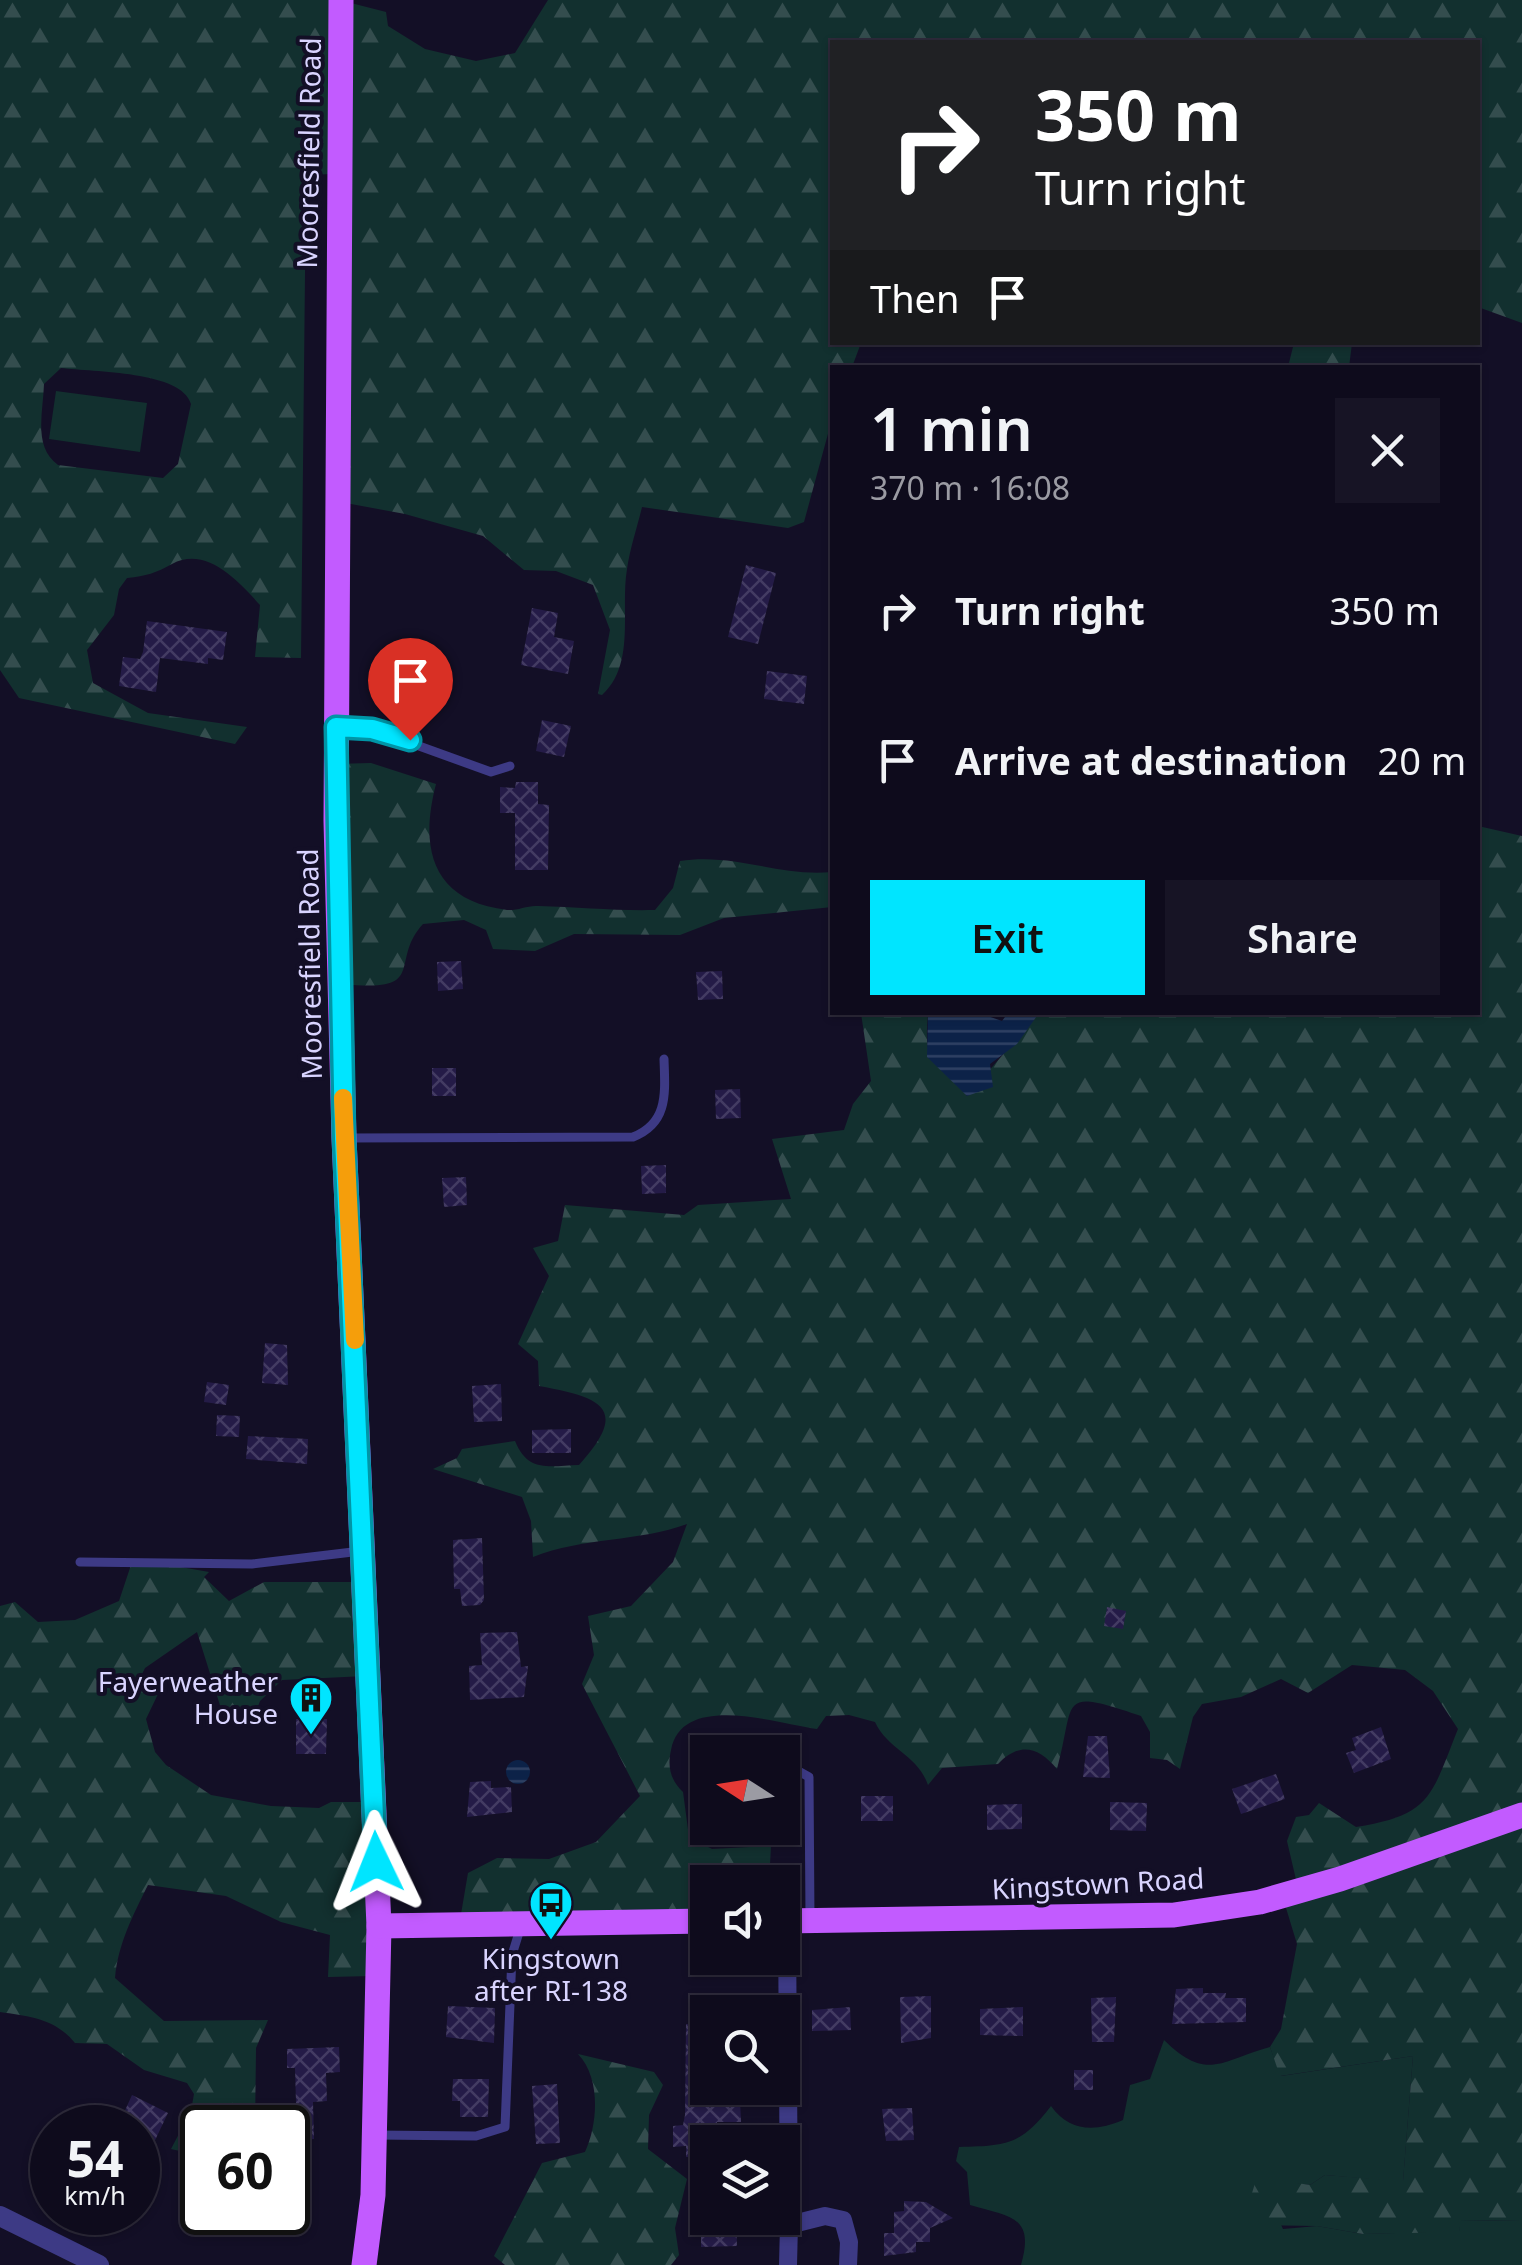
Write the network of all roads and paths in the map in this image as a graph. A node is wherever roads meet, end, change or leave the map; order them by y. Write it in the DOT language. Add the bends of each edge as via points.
graph roads {
  1 [pos="341,0"];
  2 [pos="336,727"];
  3 [pos="510,766"];
  4 [pos="664,1059"];
  5 [pos="344,1138"];
  6 [pos="364,1550"];
  7 [pos="80,1562"];
  8 [pos="800,1771"];
  9 [pos="1522,1814"];
  10 [pos="799,1865"];
  11 [pos="690,1921"];
  12 [pos="800,1921"];
  13 [pos="522,1923"];
  14 [pos="378,1926"];
  15 [pos="792,1975"];
  16 [pos="790,2125"];
  17 [pos="375,2135"];
  18 [pos="0,2216"];
  19 [pos="800,2222"];
  20 [pos="789,2235"];
  21 [pos="99,2265"];
  22 [pos="364,2265"];
  23 [pos="788,2265"];
  24 [pos="848,2265"];
  1 -- 2 [label="main road, Mooresfield Road"];
  2 -- 3 [label="lane" via="397,736 491,772"];
  2 -- 5 [label="main road, Mooresfield Road"];
  4 -- 5 [label="lane" via="665,1102 658,1120 633,1137"];
  5 -- 6 [label="main road, Mooresfield Road"];
  6 -- 7 [label="lane" via="252,1564"];
  6 -- 14 [label="main road, Mooresfield Road"];
  8 -- 10 [label="lane" via="809,1776"];
  9 -- 12 [label="main road, Kingstown Road" via="1260,1902 1191,1912"];
  11 -- 13 [label="main road"];
  13 -- 14 [label="main road"];
  13 -- 17 [label="lane" via="512,1955 505,2127 476,2136"];
  14 -- 17 [label="main road"];
  15 -- 16 [label="street"];
  17 -- 22 [label="main road"];
  18 -- 21 [label="street"];
  19 -- 24 [label="street" via="843,2220"];
  20 -- 23 [label="street"];
}
